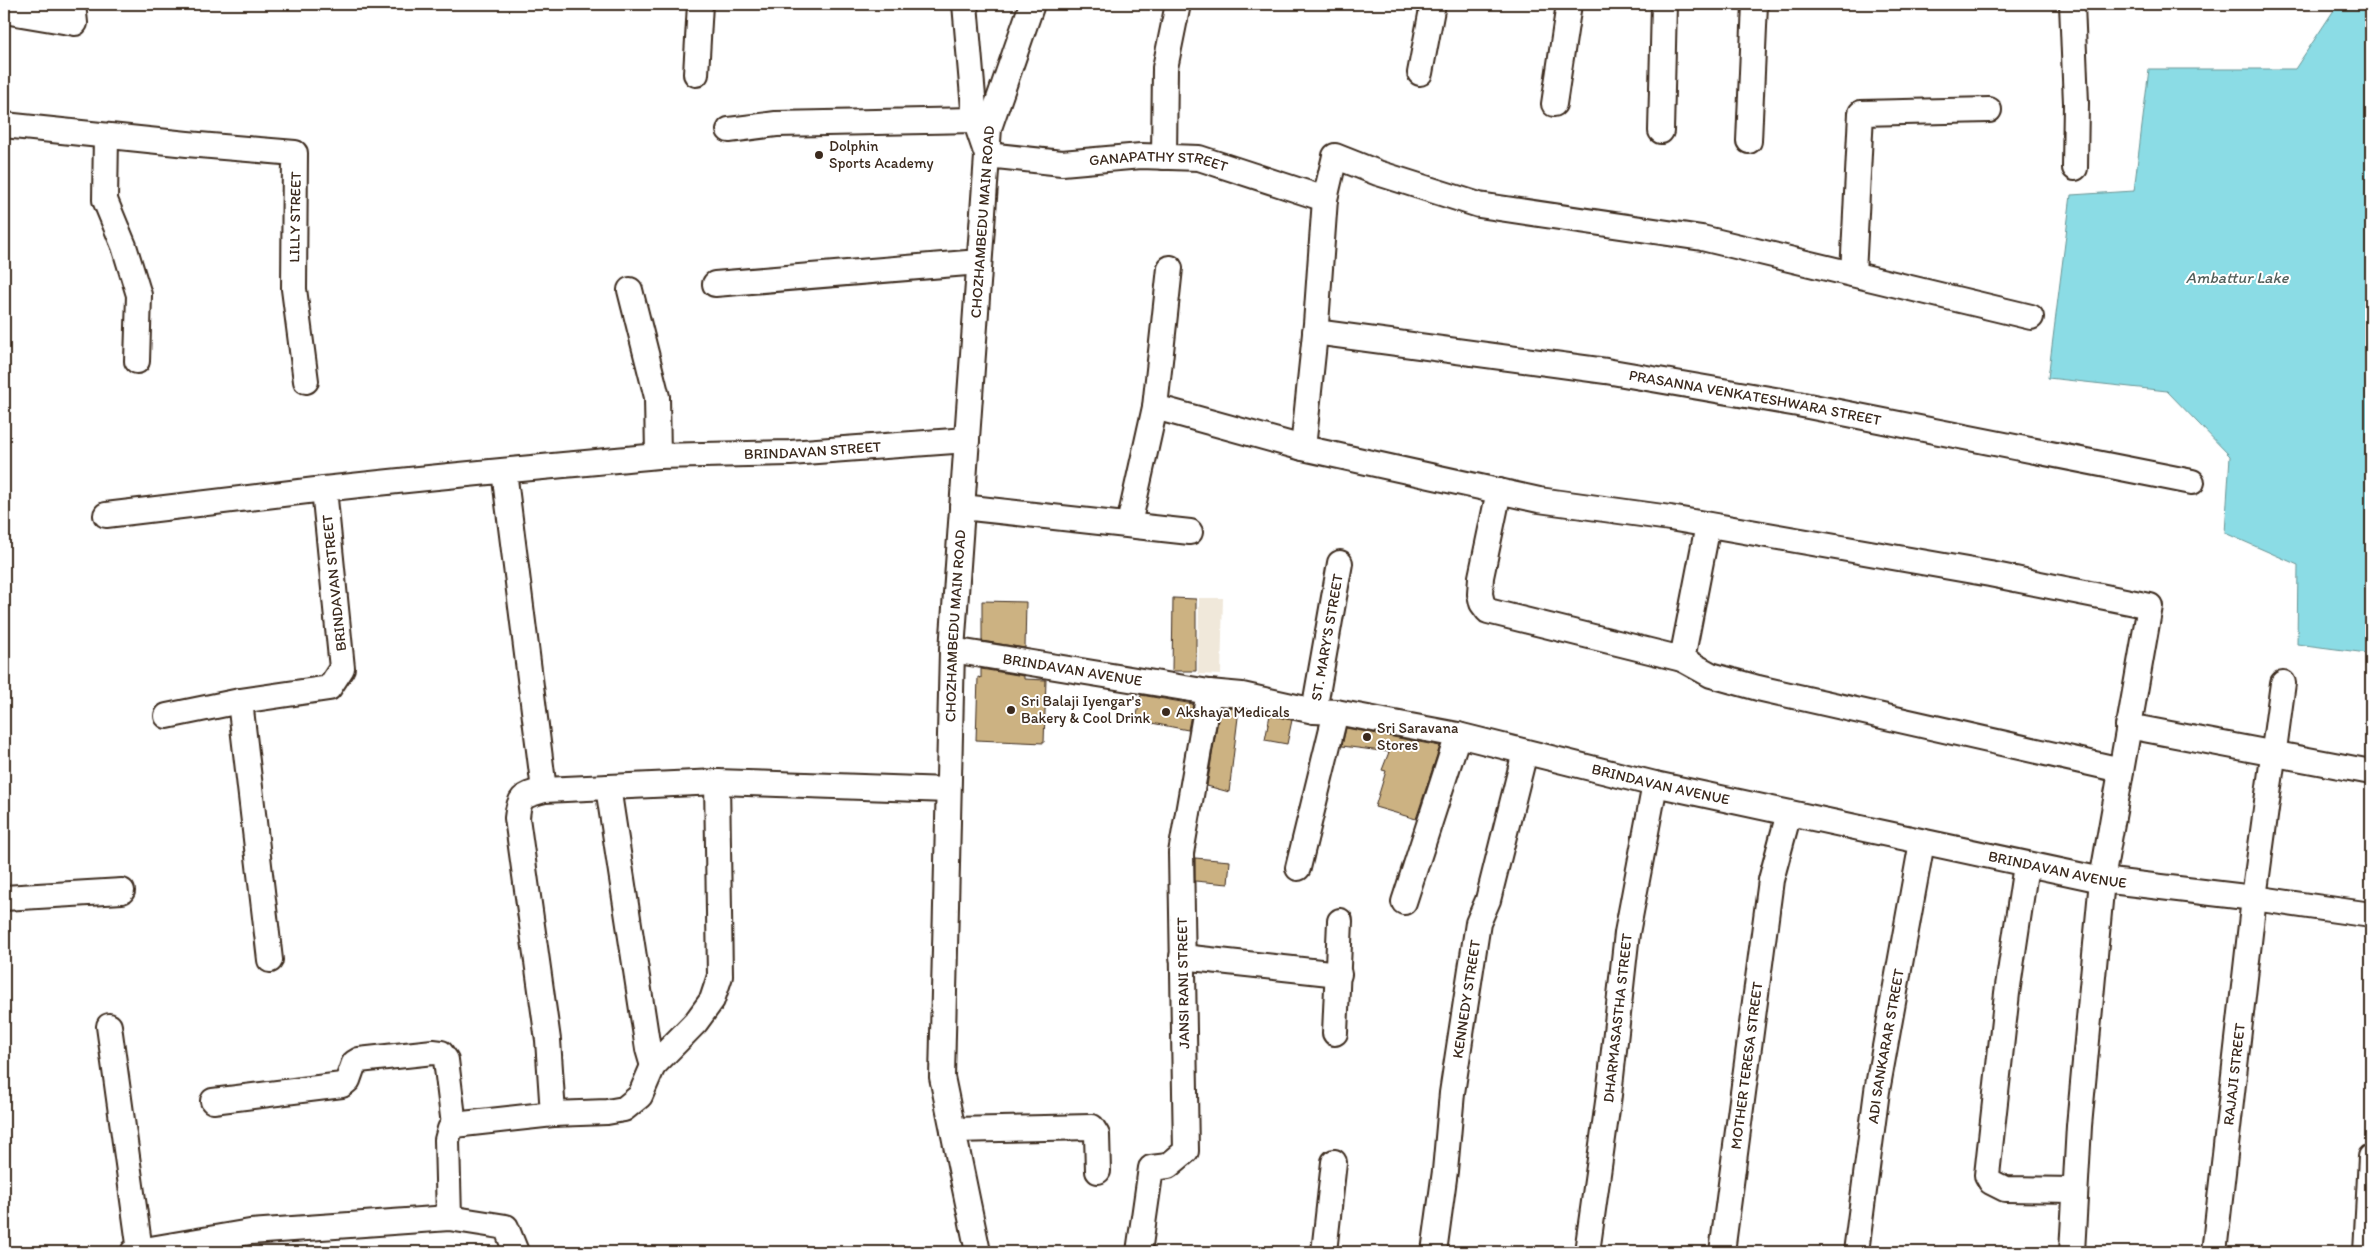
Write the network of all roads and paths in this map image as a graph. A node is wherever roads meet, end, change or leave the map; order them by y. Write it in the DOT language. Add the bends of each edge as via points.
graph roads {
  1 [pos="73,4"];
  2 [pos="700,4"];
  3 [pos="965,4"];
  4 [pos="1032,4"];
  5 [pos="1178,4"];
  6 [pos="1433,4"];
  7 [pos="1568,4"];
  8 [pos="1664,4"];
  9 [pos="1754,4"];
  10 [pos="2072,4"];
  11 [pos="4,11"];
  12 [pos="1420,73"];
  13 [pos="696,74"];
  14 [pos="1554,104"];
  15 [pos="1989,110"];
  16 [pos="975,120"];
  17 [pos="4,125"];
  18 [pos="729,130"];
  19 [pos="1660,131"];
  20 [pos="106,136"];
  21 [pos="1749,141"];
  22 [pos="987,155"];
  23 [pos="1164,156"];
  24 [pos="2075,168"];
  25 [pos="1325,198"];
  26 [pos="979,262"];
  27 [pos="1170,268"];
  28 [pos="1853,274"];
  29 [pos="715,284"];
  30 [pos="630,290"];
  31 [pos="2031,317"];
  32 [pos="1315,332"];
  33 [pos="137,361"];
  34 [pos="306,381"];
  35 [pos="1155,407"];
  36 [pos="966,440"];
  37 [pos="1303,448"];
  38 [pos="658,456"];
  39 [pos="504,471"];
  40 [pos="2192,482"];
  41 [pos="324,489"];
  42 [pos="1499,491"];
  43 [pos="962,507"];
  44 [pos="106,515"];
  45 [pos="1129,524"];
  46 [pos="1708,525"];
  47 [pos="1190,532"];
  48 [pos="1340,563"];
  49 [pos="952,650"];
  50 [pos="1682,659"];
  51 [pos="2283,684"];
  52 [pos="1209,692"];
  53 [pos="240,701"];
  54 [pos="1325,711"];
  55 [pos="167,716"];
  56 [pos="2128,726"];
  57 [pos="1458,735"];
  58 [pos="1525,752"];
  59 [pos="2274,753"];
  60 [pos="2121,770"];
  61 [pos="2371,772"];
  62 [pos="717,782"];
  63 [pos="1655,784"];
  64 [pos="608,786"];
  65 [pos="544,790"];
  66 [pos="948,790"];
  67 [pos="1789,813"];
  68 [pos="1922,842"];
  69 [pos="2026,864"];
  70 [pos="1298,868"];
  71 [pos="2102,880"];
  72 [pos="122,892"];
  73 [pos="4,898"];
  74 [pos="2254,898"];
  75 [pos="1404,902"];
  76 [pos="2371,915"];
  77 [pos="1340,922"];
  78 [pos="1182,957"];
  79 [pos="270,960"];
  80 [pos="1338,974"];
  81 [pos="109,1026"];
  82 [pos="1335,1033"];
  83 [pos="653,1066"];
  84 [pos="213,1102"];
  85 [pos="553,1114"];
  86 [pos="454,1125"];
  87 [pos="953,1130"];
  88 [pos="2371,1157"];
  89 [pos="1334,1162"];
  90 [pos="1098,1172"];
  91 [pos="2074,1190"];
  92 [pos="449,1218"];
  93 [pos="137,1252"];
  94 [pos="516,1252"];
  95 [pos="978,1252"];
  96 [pos="1139,1252"];
  97 [pos="1324,1252"];
  98 [pos="1434,1252"];
  99 [pos="1587,1252"];
  100 [pos="1722,1252"];
  101 [pos="1856,1252"];
  102 [pos="2072,1252"];
  103 [pos="2214,1252"];
  104 [pos="2366,1252"];
  1 -- 11 [label="street" via="75,23"];
  2 -- 13 [label="street"];
  3 -- 16 [label="street"];
  4 -- 22 [label="street, CHOZHAMBEDU MAIN ROAD" via="989,128"];
  5 -- 23 [label="street" via="1165,68"];
  6 -- 12 [label="street"];
  7 -- 14 [label="street"];
  8 -- 19 [label="street"];
  9 -- 21 [label="street"];
  10 -- 24 [label="street"];
  15 -- 28 [label="street" via="1861,112"];
  16 -- 18 [label="street" via="776,124"];
  16 -- 22 [label="street"];
  17 -- 20 [label="street, LILLY STREET"];
  20 -- 33 [label="street" via="105,200 139,295"];
  20 -- 34 [label="street, LILLY STREET" via="295,153 294,289"];
  22 -- 23 [label="street, GANAPATHY STREET" via="1062,163"];
  22 -- 26 [label="street, CHOZHAMBEDU MAIN ROAD"];
  23 -- 25 [label="street, GANAPATHY STREET" via="1199,158"];
  25 -- 28 [label="street" via="1335,156 1479,205 1702,238"];
  25 -- 32 [label="street"];
  26 -- 29 [label="street"];
  26 -- 36 [label="street, CHOZHAMBEDU MAIN ROAD"];
  27 -- 35 [label="street"];
  28 -- 31 [label="street"];
  30 -- 38 [label="street" via="657,397"];
  32 -- 37 [label="street"];
  32 -- 40 [label="street, PRASANNA VENKATESHWARA STREET" via="1606,371 1798,404"];
  35 -- 37 [label="street"];
  35 -- 45 [label="street"];
  36 -- 38 [label="street, BRINDAVAN STREET" via="790,453"];
  36 -- 43 [label="street, CHOZHAMBEDU MAIN ROAD"];
  37 -- 42 [label="street"];
  38 -- 39 [label="street, BRINDAVAN STREET"];
  39 -- 41 [label="street, BRINDAVAN STREET"];
  39 -- 65 [label="street"];
  41 -- 44 [label="street"];
  41 -- 53 [label="street, BRINDAVAN STREET" via="342,668 329,688"];
  42 -- 46 [label="street"];
  42 -- 50 [label="street" via="1481,577 1480,594 1488,611"];
  43 -- 45 [label="street"];
  43 -- 49 [label="street, CHOZHAMBEDU MAIN ROAD"];
  45 -- 47 [label="street"];
  46 -- 50 [label="street"];
  46 -- 56 [label="street" via="1990,574 2150,606"];
  48 -- 54 [label="street, ST. MARY'S STREET"];
  49 -- 52 [label="street, BRINDAVAN AVENUE"];
  49 -- 66 [label="street, CHOZHAMBEDU MAIN ROAD"];
  50 -- 60 [label="street" via="1711,675 1758,688"];
  51 -- 59 [label="street, RAJAJI STREET"];
  52 -- 54 [label="street, BRINDAVAN AVENUE"];
  52 -- 78 [label="street, JANSI RANI STREET" via="1181,853"];
  53 -- 55 [label="street, BRINDAVAN STREET"];
  53 -- 79 [label="street"];
  54 -- 57 [label="street, BRINDAVAN AVENUE"];
  54 -- 70 [label="street, ST. MARY'S STREET"];
  56 -- 59 [label="street"];
  56 -- 60 [label="street"];
  57 -- 58 [label="street, BRINDAVAN AVENUE"];
  57 -- 75 [label="street"];
  58 -- 63 [label="street, BRINDAVAN AVENUE"];
  58 -- 98 [label="street, KENNEDY STREET" via="1501,853 1476,932 1452,1093"];
  59 -- 61 [label="street"];
  59 -- 74 [label="street, RAJAJI STREET"];
  60 -- 71 [label="street"];
  62 -- 64 [label="street"];
  62 -- 66 [label="street"];
  62 -- 83 [label="street" via="720,976 712,1000 696,1022"];
  63 -- 67 [label="street, BRINDAVAN AVENUE"];
  63 -- 99 [label="street, DHARMASASTHA STREET" via="1626,933 1609,1095"];
  64 -- 65 [label="street"];
  64 -- 83 [label="street"];
  65 -- 85 [label="street" via="524,796 518,804 517,818 548,1040"];
  66 -- 87 [label="street, CHOZHAMBEDU MAIN ROAD" via="942,1077"];
  67 -- 68 [label="street, BRINDAVAN AVENUE"];
  67 -- 100 [label="street, MOTHER TERESA STREET" via="1771,880"];
  68 -- 69 [label="street, BRINDAVAN AVENUE"];
  68 -- 101 [label="street, ADI SANKARAR STREET" via="1877,1091"];
  69 -- 71 [label="street, BRINDAVAN AVENUE"];
  69 -- 91 [label="street" via="2007,993 1987,1175 1991,1182 2005,1189"];
  71 -- 74 [label="street, BRINDAVAN AVENUE"];
  71 -- 91 [label="street"];
  72 -- 73 [label="street"];
  74 -- 76 [label="street, BRINDAVAN AVENUE"];
  74 -- 103 [label="street, RAJAJI STREET"];
  77 -- 80 [label="street"];
  78 -- 80 [label="street"];
  78 -- 96 [label="street, JANSI RANI STREET" via="1186,1151 1168,1166 1151,1168"];
  80 -- 82 [label="street"];
  81 -- 93 [label="street"];
  83 -- 85 [label="street" via="640,1096 624,1109"];
  84 -- 86 [label="street" via="342,1085 359,1060 433,1052 441,1053 446,1060"];
  85 -- 86 [label="street"];
  86 -- 92 [label="street" via="447,1140"];
  87 -- 90 [label="street" via="1092,1127 1097,1135"];
  87 -- 95 [label="street, CHOZHAMBEDU MAIN ROAD"];
  88 -- 104 [label="street"];
  89 -- 97 [label="street"];
  91 -- 102 [label="street"];
  92 -- 93 [label="street" via="250,1232"];
  92 -- 94 [label="street" via="506,1227"];
}
